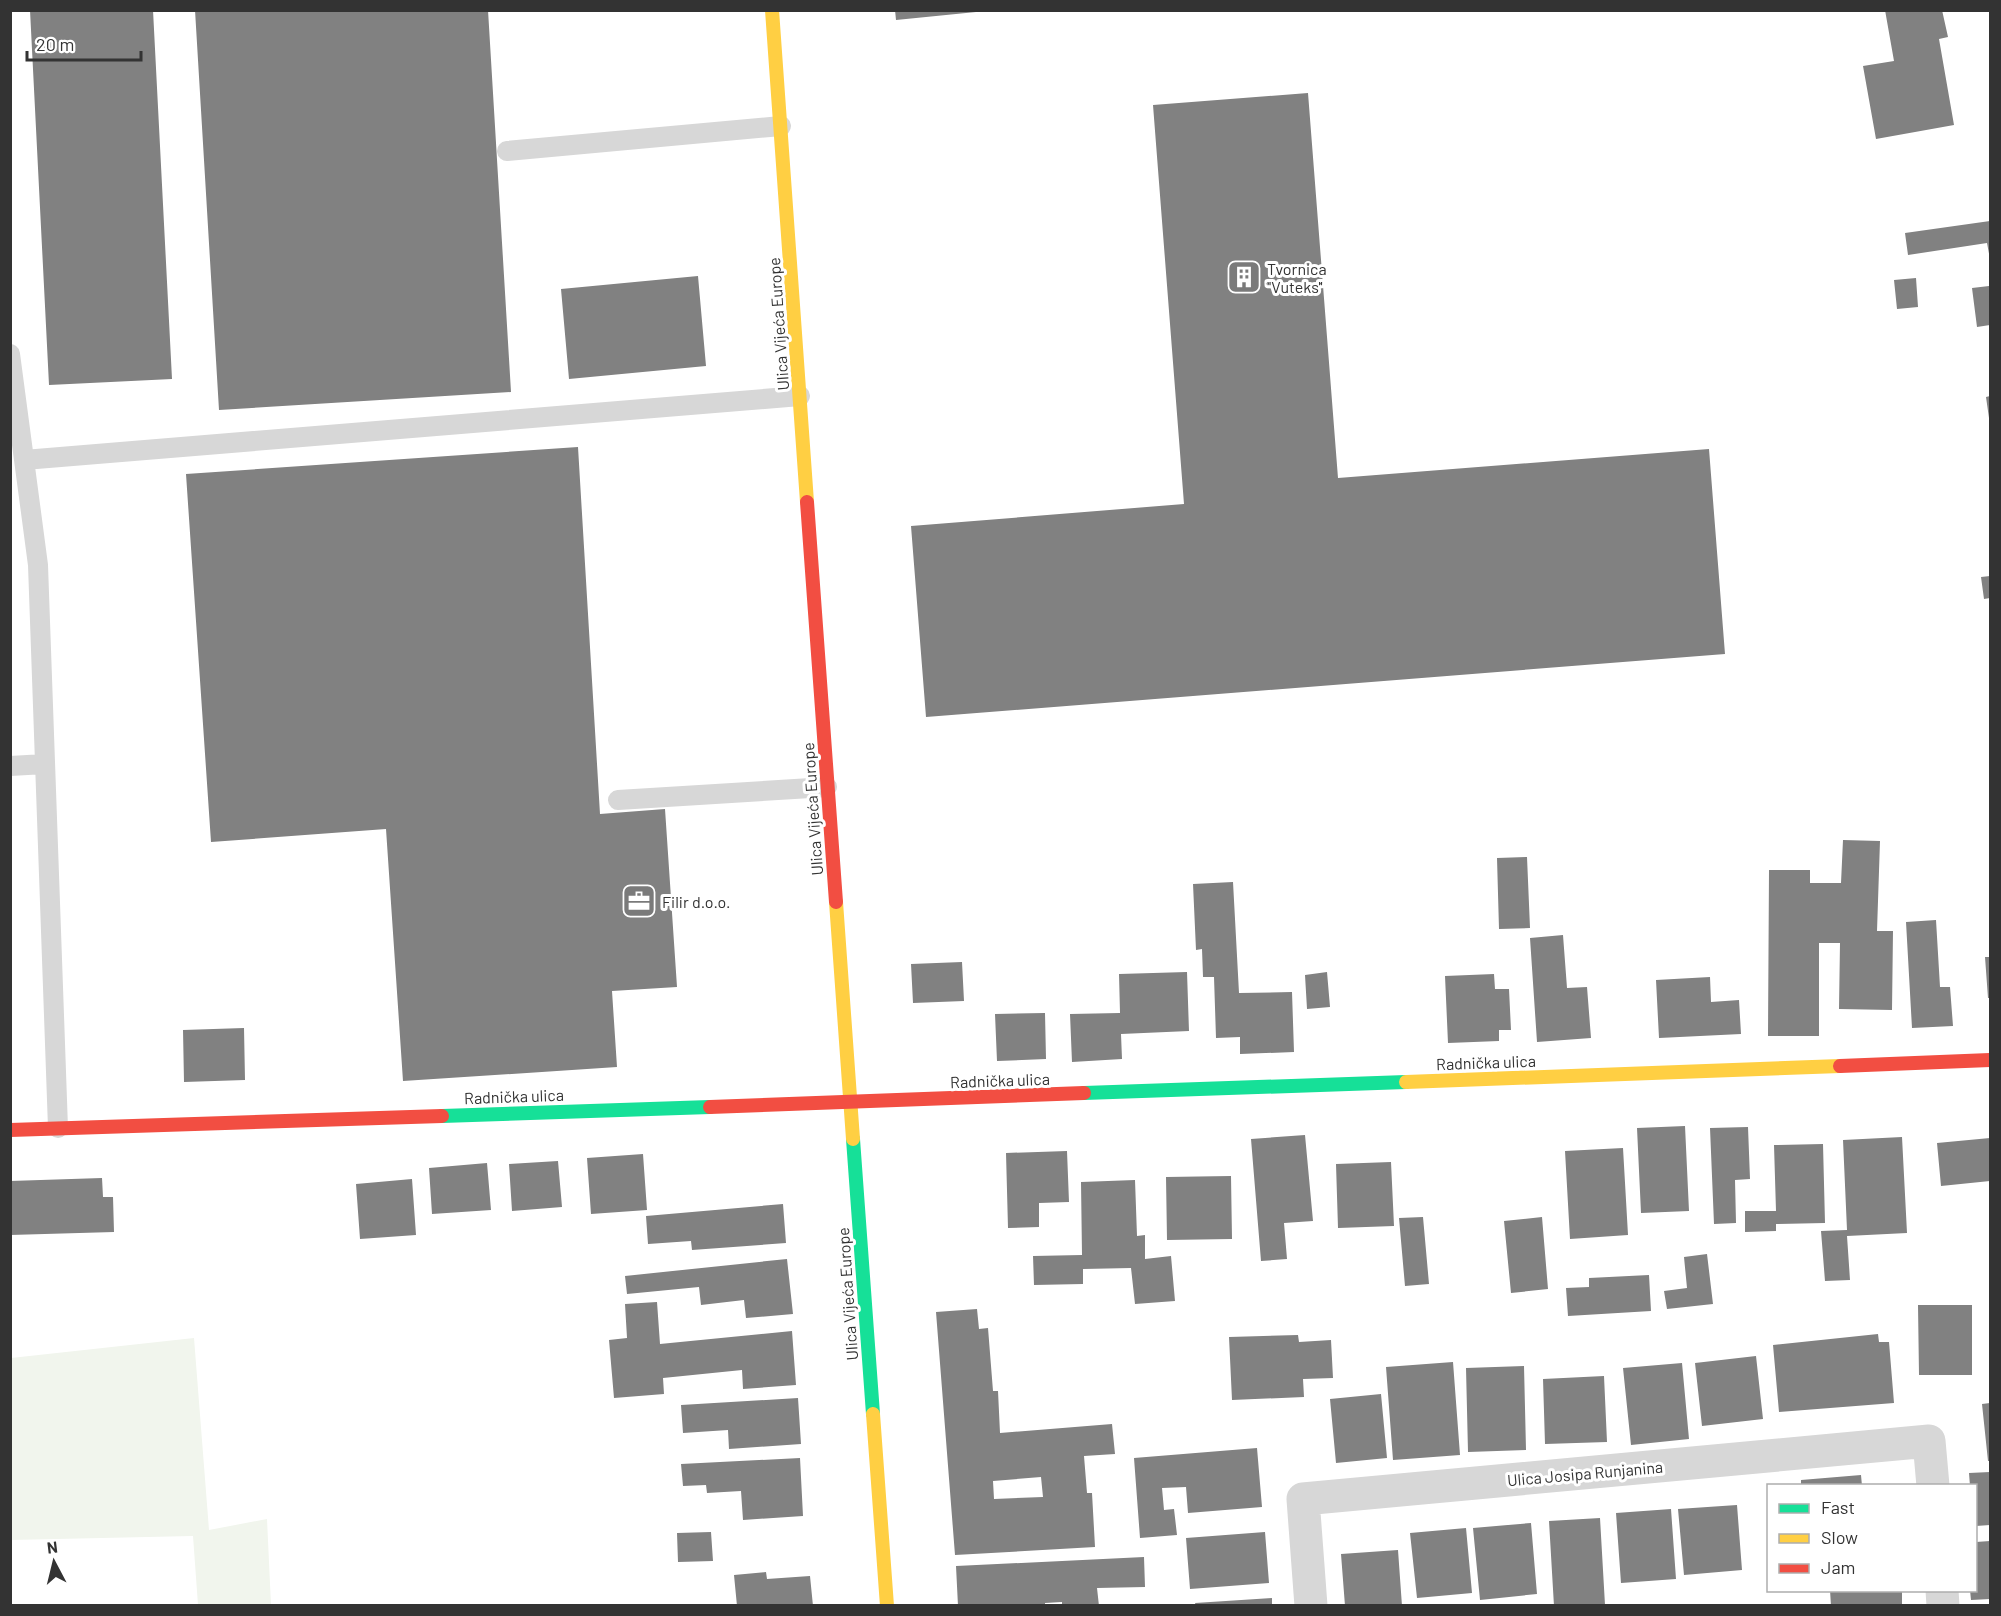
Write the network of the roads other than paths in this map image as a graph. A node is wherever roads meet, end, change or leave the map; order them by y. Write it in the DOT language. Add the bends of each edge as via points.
graph roads {
  1 [pos="772,10"];
  2 [pos="780,126"];
  3 [pos="507,151"];
  4 [pos="10,354"];
  5 [pos="800,396"];
  6 [pos="24,460"];
  7 [pos="45,764"];
  8 [pos="10,766"];
  9 [pos="827,787"];
  10 [pos="618,800"];
  11 [pos="1990,1060"];
  12 [pos="850,1102"];
  13 [pos="58,1128"];
  14 [pos="10,1130"];
  15 [pos="1933,1484"];
  16 [pos="887,1605"];
  17 [pos="1311,1605"];
  1 -- 2 [label="street, Ulica Vijeća Europe"];
  2 -- 3 [label="lane"];
  2 -- 5 [label="street, Ulica Vijeća Europe"];
  4 -- 6 [label="lane"];
  5 -- 6 [label="lane"];
  5 -- 9 [label="street, Ulica Vijeća Europe"];
  6 -- 7 [label="lane" via="38,565"];
  7 -- 8 [label="lane"];
  7 -- 13 [label="lane"];
  9 -- 10 [label="lane"];
  9 -- 12 [label="street, Ulica Vijeća Europe"];
  11 -- 12 [label="street, Radnička ulica"];
  12 -- 13 [label="street, Radnička ulica"];
  12 -- 16 [label="street, Ulica Vijeća Europe"];
  13 -- 14 [label="street, Radnička ulica"];
  15 -- 17 [label="street, Ulica Josipa Runjanina" via="1929,1441 1303,1499"];
}
